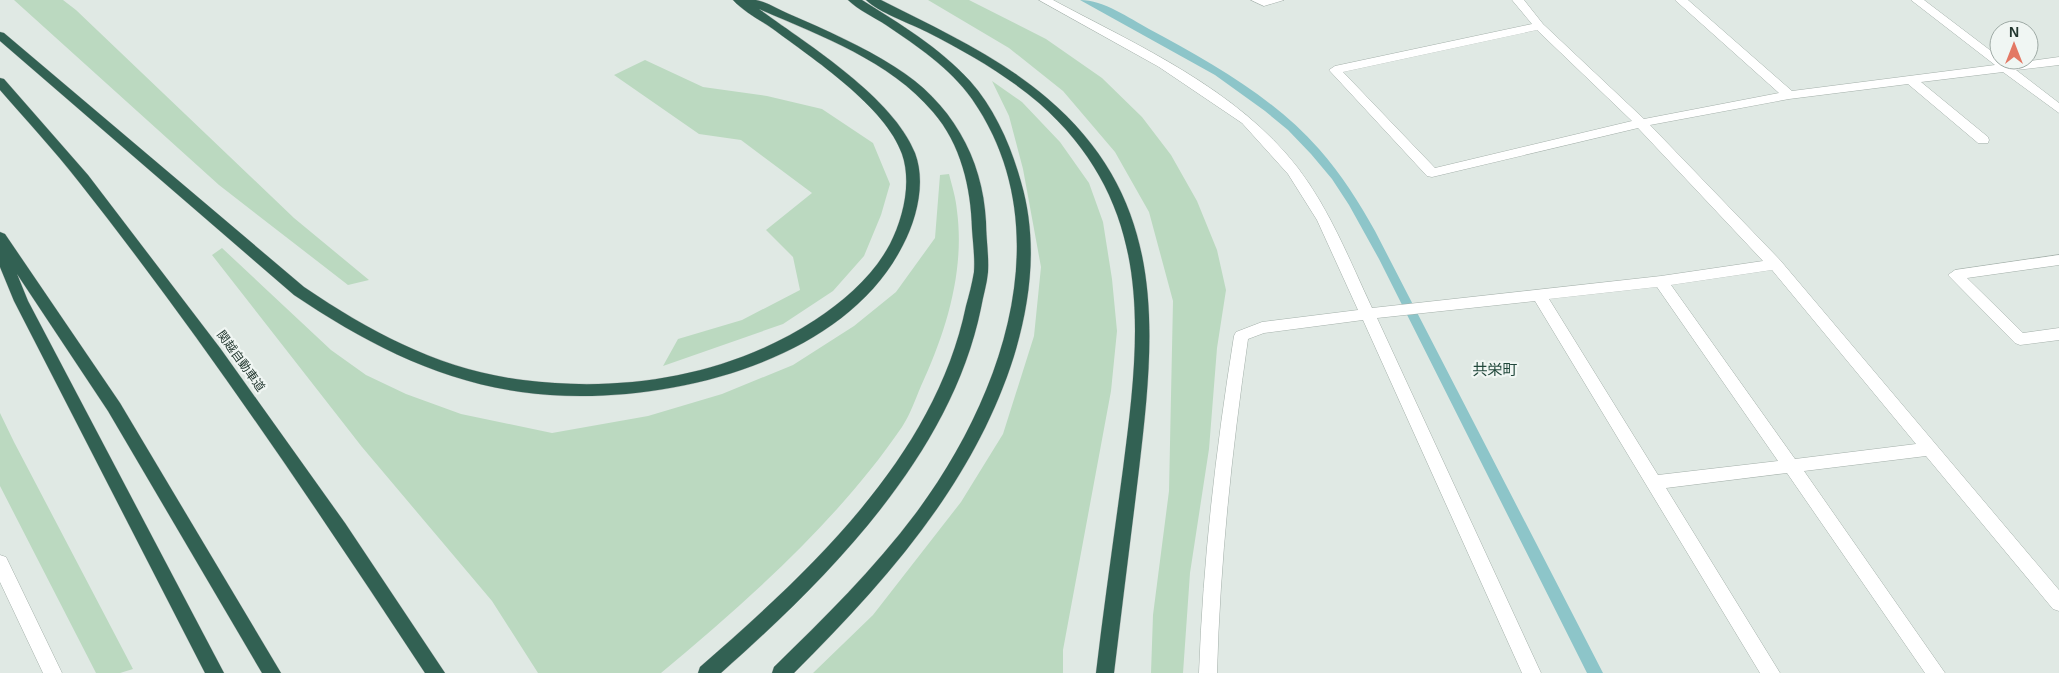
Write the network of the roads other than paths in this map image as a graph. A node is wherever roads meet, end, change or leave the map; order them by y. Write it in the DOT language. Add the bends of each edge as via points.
graph roads {
  1 [pos="739,0"];
  2 [pos="748,0"];
  3 [pos="854,0"];
  4 [pos="872,0"];
  5 [pos="1045,0"];
  6 [pos="1257,0"];
  7 [pos="1278,0"];
  8 [pos="1518,0"];
  9 [pos="1681,0"];
  10 [pos="1917,0"];
  11 [pos="1539,26"];
  12 [pos="0,35"];
  13 [pos="1989,55"];
  14 [pos="2059,61"];
  15 [pos="2039,64"];
  16 [pos="1990,70"];
  17 [pos="2009,70"];
  18 [pos="1911,80"];
  19 [pos="0,82"];
  20 [pos="1789,95"];
  21 [pos="2059,109"];
  22 [pos="1641,124"];
  23 [pos="1983,140"];
  24 [pos="0,237"];
  25 [pos="0,248"];
  26 [pos="2059,260"];
  27 [pos="1775,264"];
  28 [pos="1661,281"];
  29 [pos="1539,294"];
  30 [pos="1368,314"];
  31 [pos="2059,334"];
  32 [pos="1931,449"];
  33 [pos="1791,467"];
  34 [pos="1656,482"];
  35 [pos="0,563"];
  36 [pos="2059,603"];
  37 [pos="53,673"];
  38 [pos="215,673"];
  39 [pos="272,673"];
  40 [pos="436,673"];
  41 [pos="707,673"];
  42 [pos="782,673"];
  43 [pos="1106,673"];
  44 [pos="1208,673"];
  45 [pos="1532,673"];
  46 [pos="1771,673"];
  47 [pos="1936,673"];
  1 -- 12 [label="highway" via="854,87 897,130 908,151 913,171 909,216 884,268 861,293 794,339 714,372 666,384 616,389 569,390 474,378 427,364 382,344 299,291"];
  2 -- 41 [label="highway" via="873,58 920,90 938,109 967,159 980,217 982,253 978,294 968,334 931,424 898,473 822,565"];
  3 -- 42 [label="highway" via="920,42 946,64 967,85 985,111 1011,168 1020,200 1024,273 1005,364 993,397 960,463 939,497 895,553"];
  4 -- 43 [label="highway" via="980,58 1043,100 1094,158 1130,229 1142,311 1142,373"];
  5 -- 30 [label="street" via="1163,64 1246,120 1292,171 1324,220"];
  6 -- 7 [label="street" via="1264,3"];
  8 -- 11 [label="street"];
  9 -- 20 [label="street"];
  10 -- 13 [label="street"];
  11 -- 22 [label="street"];
  11 -- 22 [label="street" via="1335,70 1432,173"];
  14 -- 15 [label="street"];
  16 -- 18 [label="street"];
  17 -- 21 [label="street"];
  18 -- 20 [label="street"];
  18 -- 23 [label="street"];
  19 -- 40 [label="highway, 関越自動車道" via="83,178 215,352"];
  20 -- 22 [label="street"];
  22 -- 27 [label="street"];
  24 -- 39 [label="highway" via="114,408"];
  25 -- 38 [label="highway" via="21,301"];
  26 -- 31 [label="street" via="1955,276 2020,339"];
  27 -- 28 [label="street"];
  27 -- 32 [label="street"];
  28 -- 29 [label="street"];
  28 -- 33 [label="street"];
  29 -- 30 [label="street"];
  29 -- 34 [label="street"];
  30 -- 44 [label="street" via="1262,328 1241,336 1217,517"];
  30 -- 45 [label="street"];
  32 -- 33 [label="street"];
  32 -- 36 [label="street"];
  33 -- 34 [label="street"];
  33 -- 47 [label="street"];
  34 -- 46 [label="street"];
  35 -- 37 [label="street"];
}
